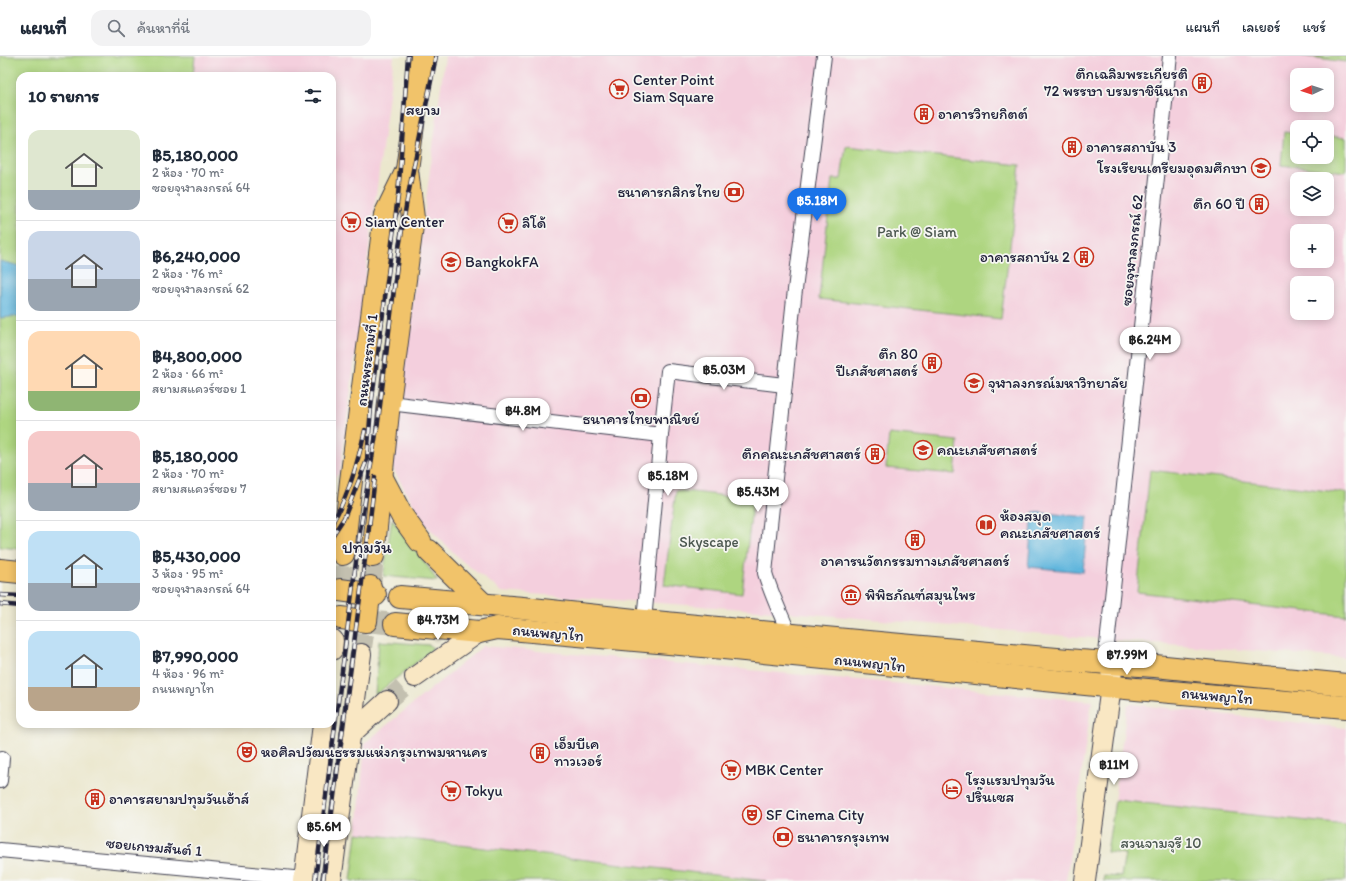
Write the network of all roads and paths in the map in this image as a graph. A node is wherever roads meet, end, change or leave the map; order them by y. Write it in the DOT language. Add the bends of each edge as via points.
graph roads {
  1 [pos="422,56"];
  2 [pos="824,56"];
  3 [pos="1170,56"];
  4 [pos="407,170"];
  5 [pos="784,385"];
  6 [pos="389,403"];
  7 [pos="661,435"];
  8 [pos="381,476"];
  9 [pos="351,481"];
  10 [pos="336,503"];
  11 [pos="343,554"];
  12 [pos="373,556"];
  13 [pos="0,570"];
  14 [pos="16,572"];
  15 [pos="400,597"];
  16 [pos="429,600"];
  17 [pos="484,604"];
  18 [pos="366,621"];
  19 [pos="644,621"];
  20 [pos="395,624"];
  21 [pos="429,628"];
  22 [pos="479,632"];
  23 [pos="789,634"];
  24 [pos="361,654"];
  25 [pos="1108,663"];
  26 [pos="415,677"];
  27 [pos="1346,685"];
  28 [pos="1111,686"];
  29 [pos="387,701"];
  30 [pos="1346,707"];
  31 [pos="323,728"];
  32 [pos="350,735"];
  33 [pos="2,758"];
  34 [pos="0,781"];
  35 [pos="0,850"];
  36 [pos="304,880"];
  37 [pos="331,881"];
  38 [pos="1085,881"];
  1 -- 4 [label="main road, ถนนพระรามที่ 1"];
  2 -- 5 [label="street"];
  3 -- 25 [label="street, ซอยจุฬาลงกรณ์ 62"];
  4 -- 6 [label="main road, ถนนพระรามที่ 1" via="413,218"];
  4 -- 9 [label="main road, ถนนพระรามที่ 1" via="385,215"];
  5 -- 7 [label="street" via="668,371"];
  5 -- 23 [label="street" via="765,573"];
  6 -- 7 [label="street"];
  6 -- 8 [label="main road, ถนนพระรามที่ 1"];
  7 -- 19 [label="street"];
  8 -- 12 [label="main road, ถนนพระรามที่ 1"];
  8 -- 17 [label="main road" via="402,516 424,546"];
  9 -- 10 [label="main road"];
  9 -- 11 [label="main road, ถนนพระรามที่ 1"];
  13 -- 14 [label="main road"];
  15 -- 16 [label="main road, ถนนพญาไท"];
  16 -- 17 [label="main road, ถนนพญาไท"];
  16 -- 21 [label="main road" via="425,615"];
  17 -- 19 [label="main road, ถนนพญาไท"];
  18 -- 18 [label="main road" via="339,602 371,592"];
  19 -- 23 [label="main road, ถนนพญาไท"];
  20 -- 21 [label="main road, ถนนพญาไท"];
  21 -- 22 [label="main road, ถนนพญาไท"];
  22 -- 26 [label="main road"];
  22 -- 28 [label="main road, ถนนพญาไท" via="497,628"];
  23 -- 25 [label="main road, ถนนพญาไท"];
  24 -- 32 [label="main road"];
  25 -- 27 [label="main road, ถนนพญาไท"];
  25 -- 28 [label="main road"];
  28 -- 30 [label="main road, ถนนพญาไท"];
  28 -- 38 [label="main road"];
  29 -- 32 [label="main road"];
  31 -- 36 [label="main road"];
  32 -- 37 [label="main road"];
  33 -- 34 [label="street"];
  35 -- 36 [label="street, ซอยเกษมสันต์ 1"];
}
